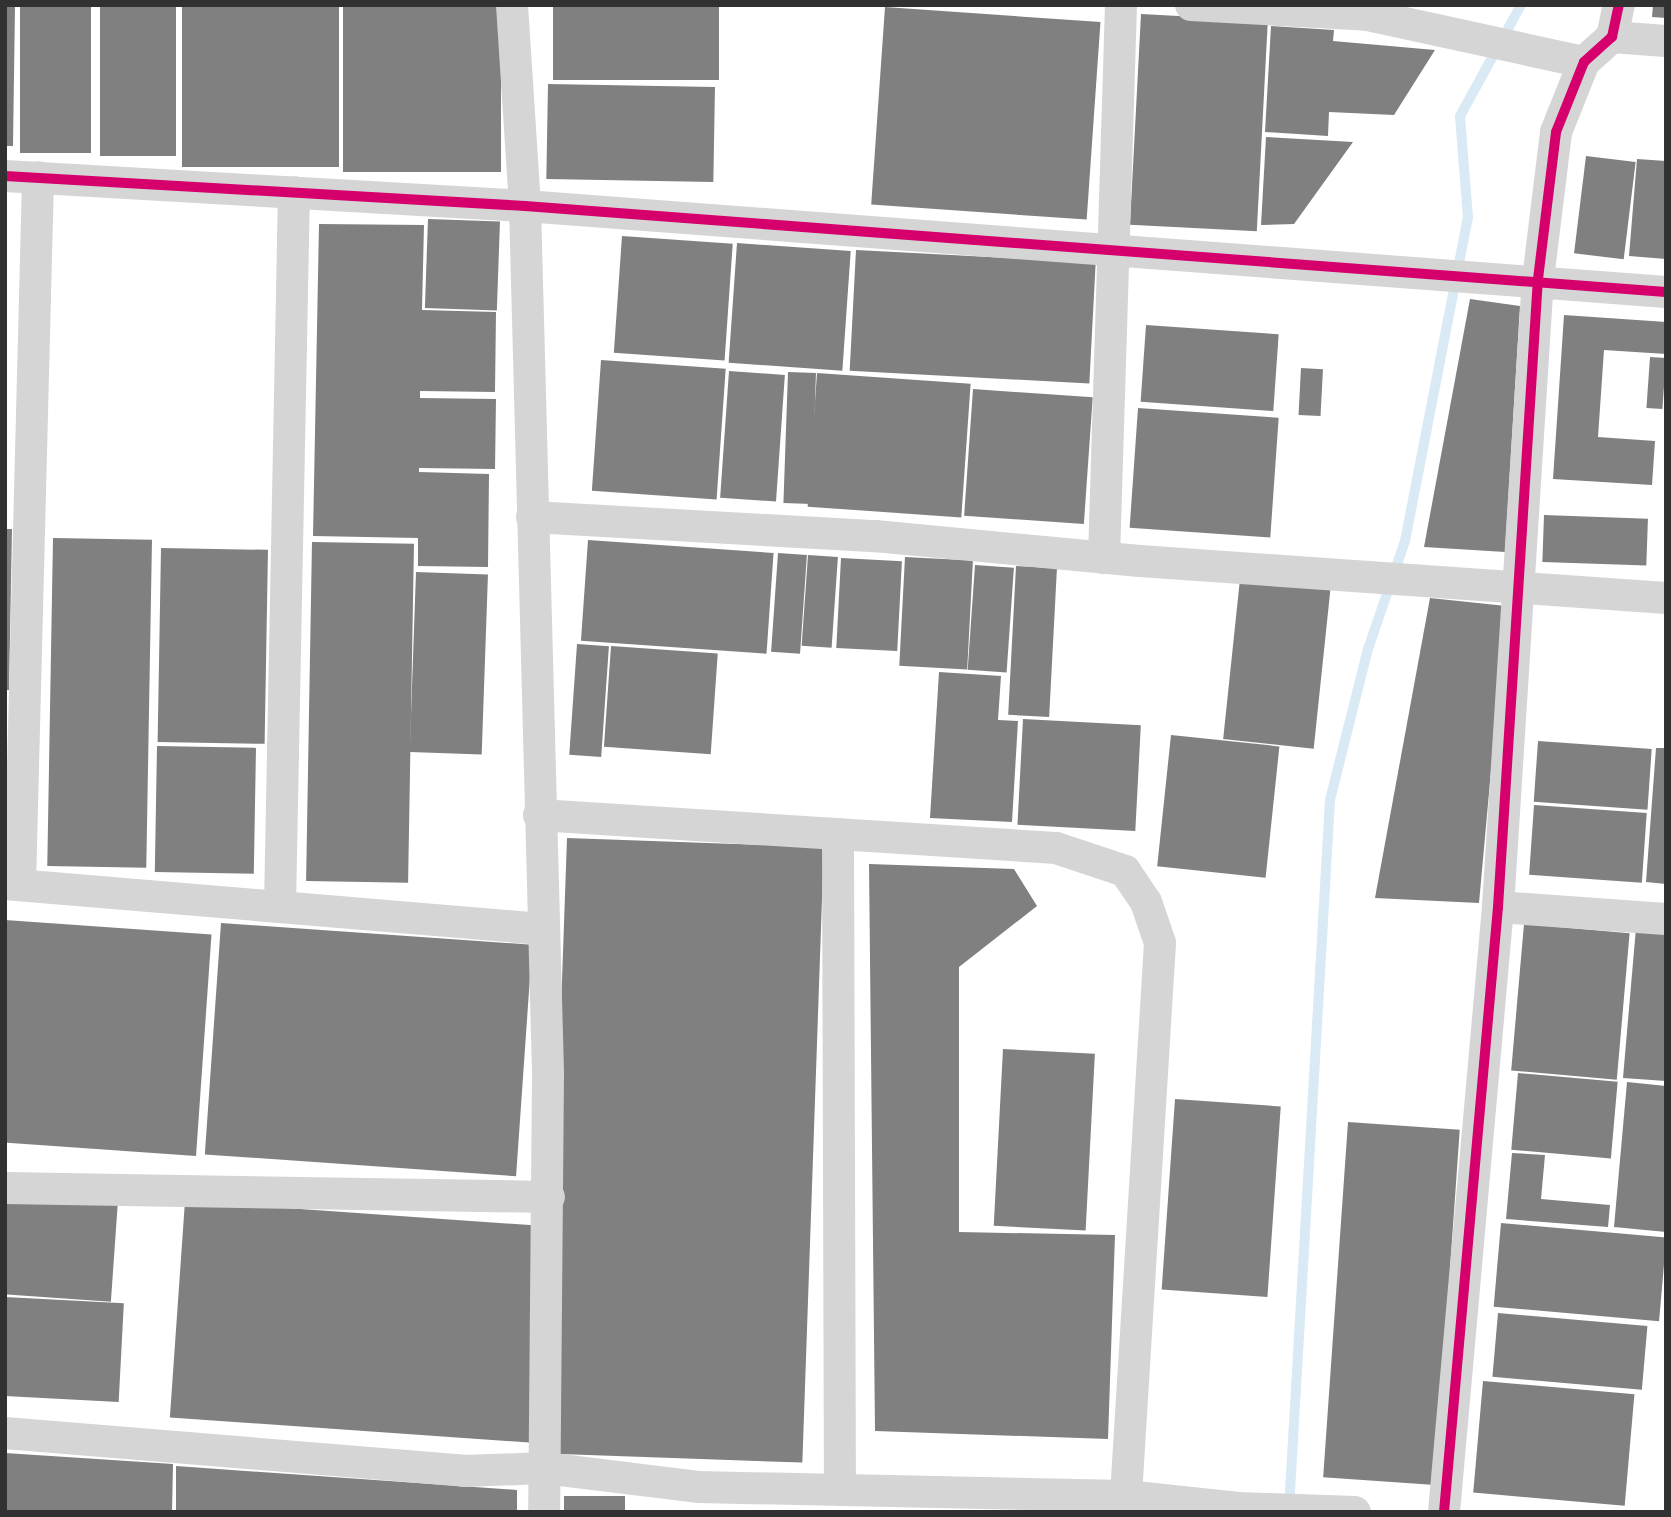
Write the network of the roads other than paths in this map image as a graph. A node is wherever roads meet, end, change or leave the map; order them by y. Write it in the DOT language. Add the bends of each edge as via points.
graph roads {
  1 [pos="512,5"];
  2 [pos="1121,5"];
  3 [pos="1191,5"];
  4 [pos="1619,5"];
  5 [pos="1368,10"];
  6 [pos="1612,37"];
  7 [pos="1666,41"];
  8 [pos="1584,62"];
  9 [pos="5,176"];
  10 [pos="38,177"];
  11 [pos="294,192"];
  12 [pos="525,206"];
  13 [pos="1115,248"];
  14 [pos="1538,279"];
  15 [pos="1666,292"];
  16 [pos="532,517"];
  17 [pos="1104,558"];
  18 [pos="1517,588"];
  19 [pos="1666,598"];
  20 [pos="539,815"];
  21 [pos="838,834"];
  22 [pos="13,885"];
  23 [pos="280,906"];
  24 [pos="1498,907"];
  25 [pos="1666,919"];
  26 [pos="542,929"];
  27 [pos="5,1188"];
  28 [pos="549,1197"];
  29 [pos="5,1433"];
  30 [pos="544,1468"];
  31 [pos="840,1490"];
  32 [pos="1126,1496"];
  33 [pos="1350,1511"];
  34 [pos="544,1512"];
  35 [pos="1444,1512"];
  1 -- 12 [label="street"];
  2 -- 13 [label="street"];
  3 -- 5 [label="street"];
  4 -- 6 [label="street"];
  5 -- 8 [label="street" via="1484,42"];
  6 -- 7 [label="street"];
  6 -- 8 [label="street"];
  8 -- 14 [label="street" via="1556,132"];
  9 -- 10 [label="street"];
  10 -- 11 [label="street"];
  10 -- 22 [label="street"];
  11 -- 12 [label="street"];
  11 -- 23 [label="street"];
  12 -- 13 [label="street"];
  12 -- 16 [label="street"];
  13 -- 14 [label="street"];
  13 -- 17 [label="street"];
  14 -- 15 [label="street"];
  14 -- 18 [label="street"];
  16 -- 17 [label="street" via="876,536"];
  16 -- 20 [label="street"];
  17 -- 18 [label="street" via="1443,579"];
  18 -- 19 [label="street"];
  18 -- 24 [label="street"];
  20 -- 21 [label="street"];
  20 -- 26 [label="street"];
  21 -- 31 [label="street"];
  21 -- 32 [label="street" via="1056,848 1125,871 1146,902 1160,943"];
  22 -- 23 [label="street"];
  23 -- 26 [label="street"];
  24 -- 25 [label="street"];
  24 -- 35 [label="street"];
  26 -- 28 [label="street"];
  27 -- 28 [label="street"];
  28 -- 30 [label="street"];
  29 -- 30 [label="street" via="464,1471"];
  30 -- 31 [label="street" via="698,1487"];
  30 -- 34 [label="street"];
  31 -- 32 [label="street"];
  32 -- 33 [label="street" via="1238,1508"];
}
